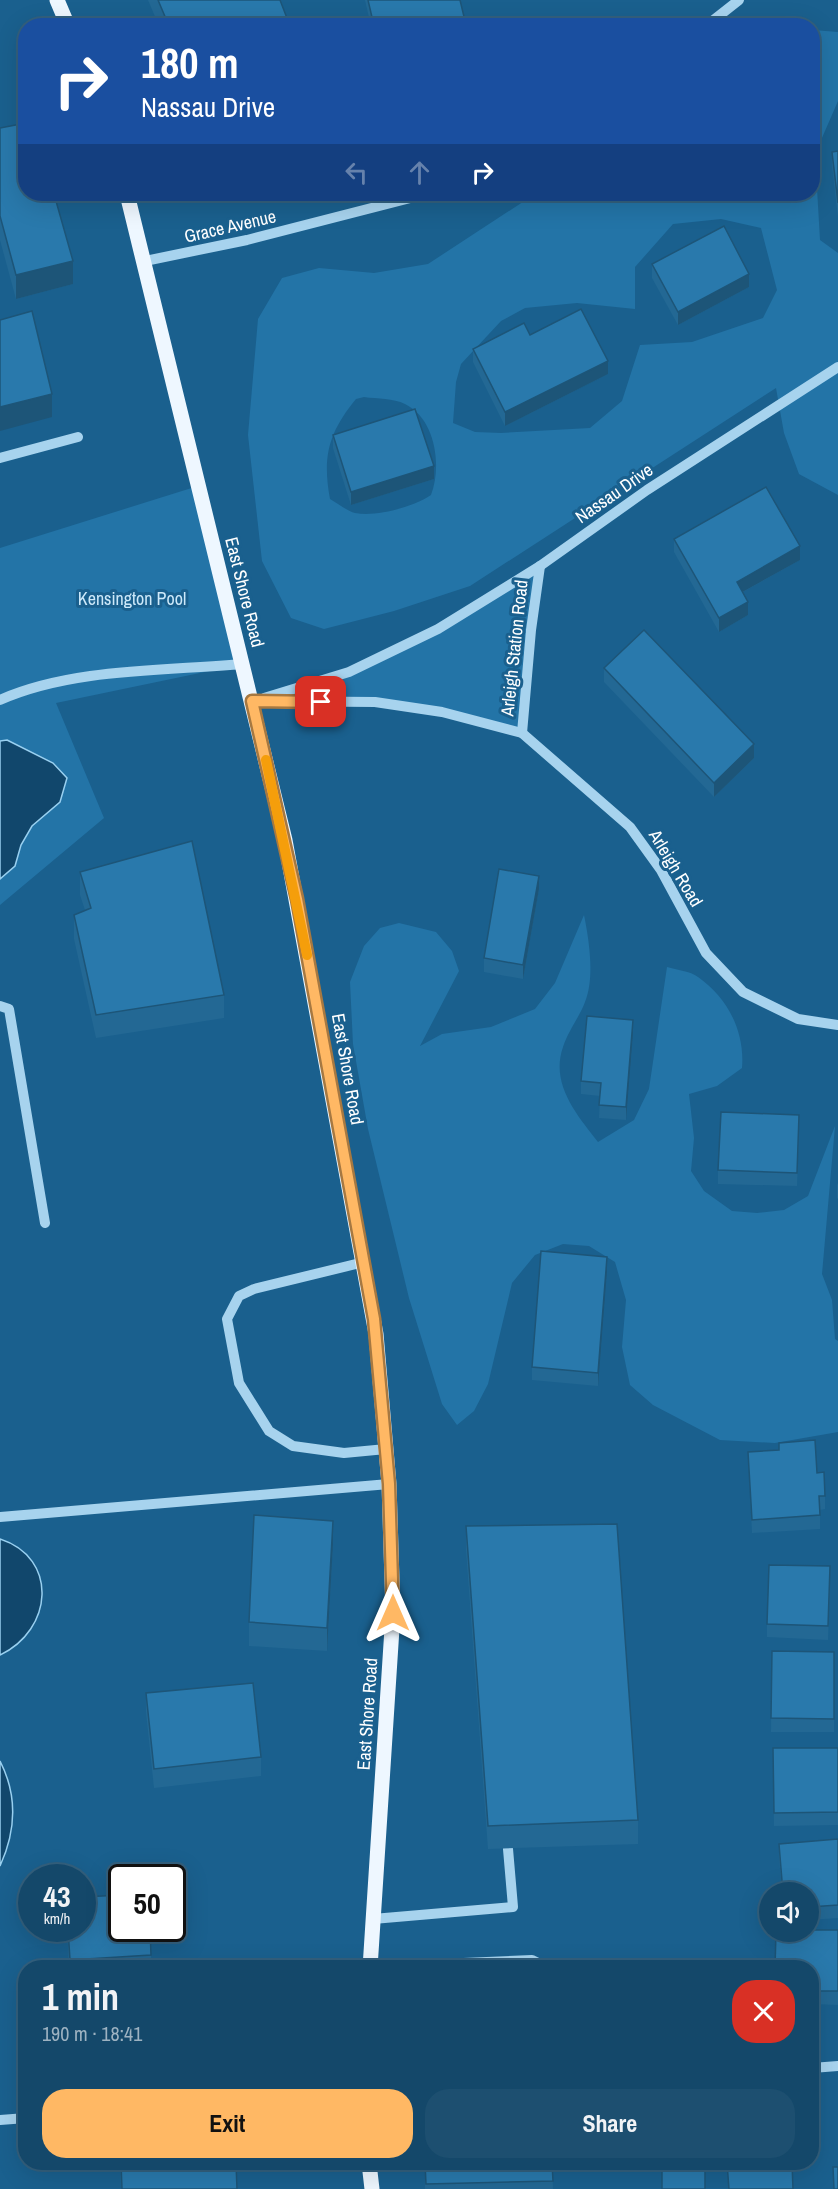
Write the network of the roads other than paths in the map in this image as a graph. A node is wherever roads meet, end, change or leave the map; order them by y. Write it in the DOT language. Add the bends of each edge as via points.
graph roads {
  1 [pos="57,0"];
  2 [pos="739,0"];
  3 [pos="65,18"];
  4 [pos="716,18"];
  5 [pos="129,201"];
  6 [pos="399,201"];
  7 [pos="145,261"];
  8 [pos="838,367"];
  9 [pos="78,438"];
  10 [pos="0,458"];
  11 [pos="540,566"];
  12 [pos="243,664"];
  13 [pos="0,700"];
  14 [pos="252,701"];
  15 [pos="522,733"];
  16 [pos="0,1006"];
  17 [pos="838,1025"];
  18 [pos="45,1222"];
  19 [pos="364,1262"];
  20 [pos="386,1449"];
  21 [pos="389,1484"];
  22 [pos="0,1517"];
  23 [pos="507,1849"];
  24 [pos="373,1919"];
  25 [pos="370,1960"];
  26 [pos="838,2066"];
  27 [pos="819,2067"];
  28 [pos="18,2119"];
  29 [pos="0,2120"];
  30 [pos="370,2170"];
  31 [pos="372,2189"];
  1 -- 3 [label="main road"];
  2 -- 4 [label="street"];
  5 -- 7 [label="main road, East Shore Road"];
  6 -- 7 [label="street, Grace Avenue" via="247,240"];
  7 -- 12 [label="main road, East Shore Road"];
  8 -- 11 [label="street, Nassau Drive" via="647,490"];
  9 -- 10 [label="street"];
  11 -- 14 [label="street, Nassau Drive" via="438,629 348,672"];
  11 -- 15 [label="street, Arleigh Station Road"];
  12 -- 13 [label="street" via="76,679"];
  12 -- 14 [label="main road, East Shore Road"];
  14 -- 15 [label="street, Arleigh Road" via="375,702 442,712"];
  14 -- 19 [label="main road, East Shore Road" via="297,899"];
  15 -- 17 [label="street, Arleigh Road" via="630,826 662,870 706,953 743,992 798,1019"];
  16 -- 18 [label="street" via="9,1009"];
  19 -- 20 [label="main road, East Shore Road" via="376,1334"];
  19 -- 20 [label="street" via="254,1289 239,1296 227,1319 239,1383 269,1431 292,1446 344,1452"];
  20 -- 21 [label="main road, East Shore Road"];
  21 -- 22 [label="street"];
  21 -- 24 [label="main road, East Shore Road" via="393,1613"];
  23 -- 24 [label="street" via="513,1906"];
  24 -- 25 [label="main road, East Shore Road"];
  26 -- 27 [label="street"];
  28 -- 29 [label="street"];
  30 -- 31 [label="main road"];
}
